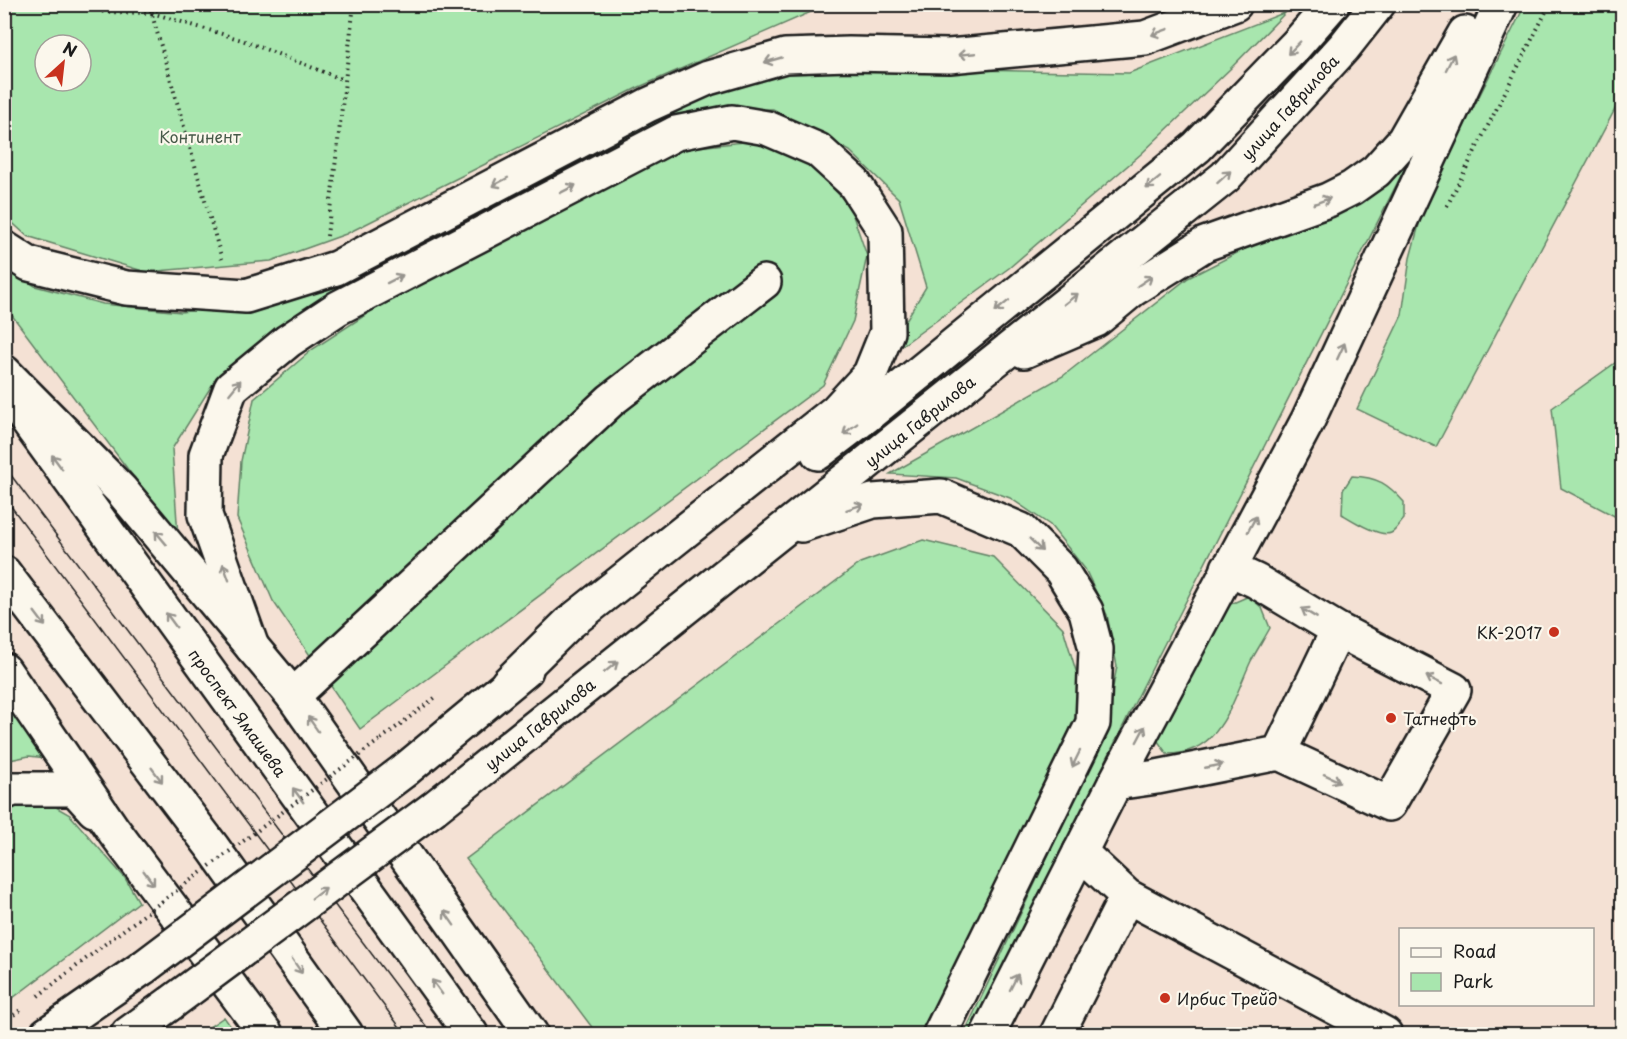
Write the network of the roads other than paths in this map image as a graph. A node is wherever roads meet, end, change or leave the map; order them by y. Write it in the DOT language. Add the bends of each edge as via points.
graph roads {
  1 [pos="1235,4"];
  2 [pos="1332,4"];
  3 [pos="1378,4"];
  4 [pos="1487,4"];
  5 [pos="1501,4"];
  6 [pos="4,248"];
  7 [pos="764,282"];
  8 [pos="984,368"];
  9 [pos="4,372"];
  10 [pos="4,390"];
  11 [pos="780,532"];
  12 [pos="1228,568"];
  13 [pos="4,573"];
  14 [pos="1338,630"];
  15 [pos="252,647"];
  16 [pos="4,670"];
  17 [pos="508,683"];
  18 [pos="293,696"];
  19 [pos="1279,753"];
  20 [pos="1115,783"];
  21 [pos="4,793"];
  22 [pos="114,831"];
  23 [pos="1080,852"];
  24 [pos="1127,896"];
  25 [pos="47,1035"];
  26 [pos="128,1035"];
  27 [pos="266,1035"];
  28 [pos="346,1035"];
  29 [pos="471,1035"];
  30 [pos="531,1035"];
  31 [pos="940,1035"];
  32 [pos="988,1035"];
  33 [pos="1057,1035"];
  34 [pos="1385,1035"];
  1 -- 6 [label="main road, one-way" via="1145,38 948,56 785,56 708,78 648,105 336,268 246,296 126,288 29,264"];
  2 -- 17 [label="main road, one-way" via="1197,147 865,417"];
  8 -- 3 [label="main road, улица Гаврилова, one-way" via="1225,177 1344,47"];
  8 -- 4 [label="main road, one-way" via="1096,320 1132,290 1205,244 1328,200 1376,171 1404,140 1462,38"];
  12 -- 5 [label="main road, one-way" via="1308,420"];
  7 -- 18 [label="main road" via="611,400"];
  8 -- 11 [label="main road, улица Гаврилова"];
  15 -- 9 [label="main road, one-way" via="121,490"];
  29 -- 10 [label="main road, проспект Ямашева, one-way"];
  26 -- 11 [label="main road, улица Гаврилова, one-way, bridge" via="434,808"];
  11 -- 31 [label="main road, one-way" via="873,501 941,496 1021,530 1061,570 1086,611 1096,648 1093,723"];
  14 -- 12 [label="main road, one-way"];
  20 -- 12 [label="main road, one-way"];
  13 -- 28 [label="main road, one-way" via="213,849"];
  14 -- 19 [label="main road"];
  19 -- 14 [label="main road, one-way" via="1389,804 1454,690"];
  15 -- 17 [label="main road, one-way" via="205,515 206,455 231,388 288,341 338,308 676,133 732,122 767,128 818,150 854,183 885,231 887,332 870,374 836,411 568,624"];
  15 -- 18 [label="main road"];
  16 -- 22 [label="main road"];
  17 -- 25 [label="main road, bridge" via="405,770 144,967"];
  30 -- 18 [label="main road, one-way"];
  20 -- 19 [label="main road, one-way"];
  20 -- 23 [label="main road"];
  21 -- 22 [label="main road" via="13,789 75,789"];
  22 -- 27 [label="main road, one-way"];
  23 -- 24 [label="main road"];
  32 -- 23 [label="main road, one-way"];
  24 -- 33 [label="main road"];
  24 -- 34 [label="main road"];
}
